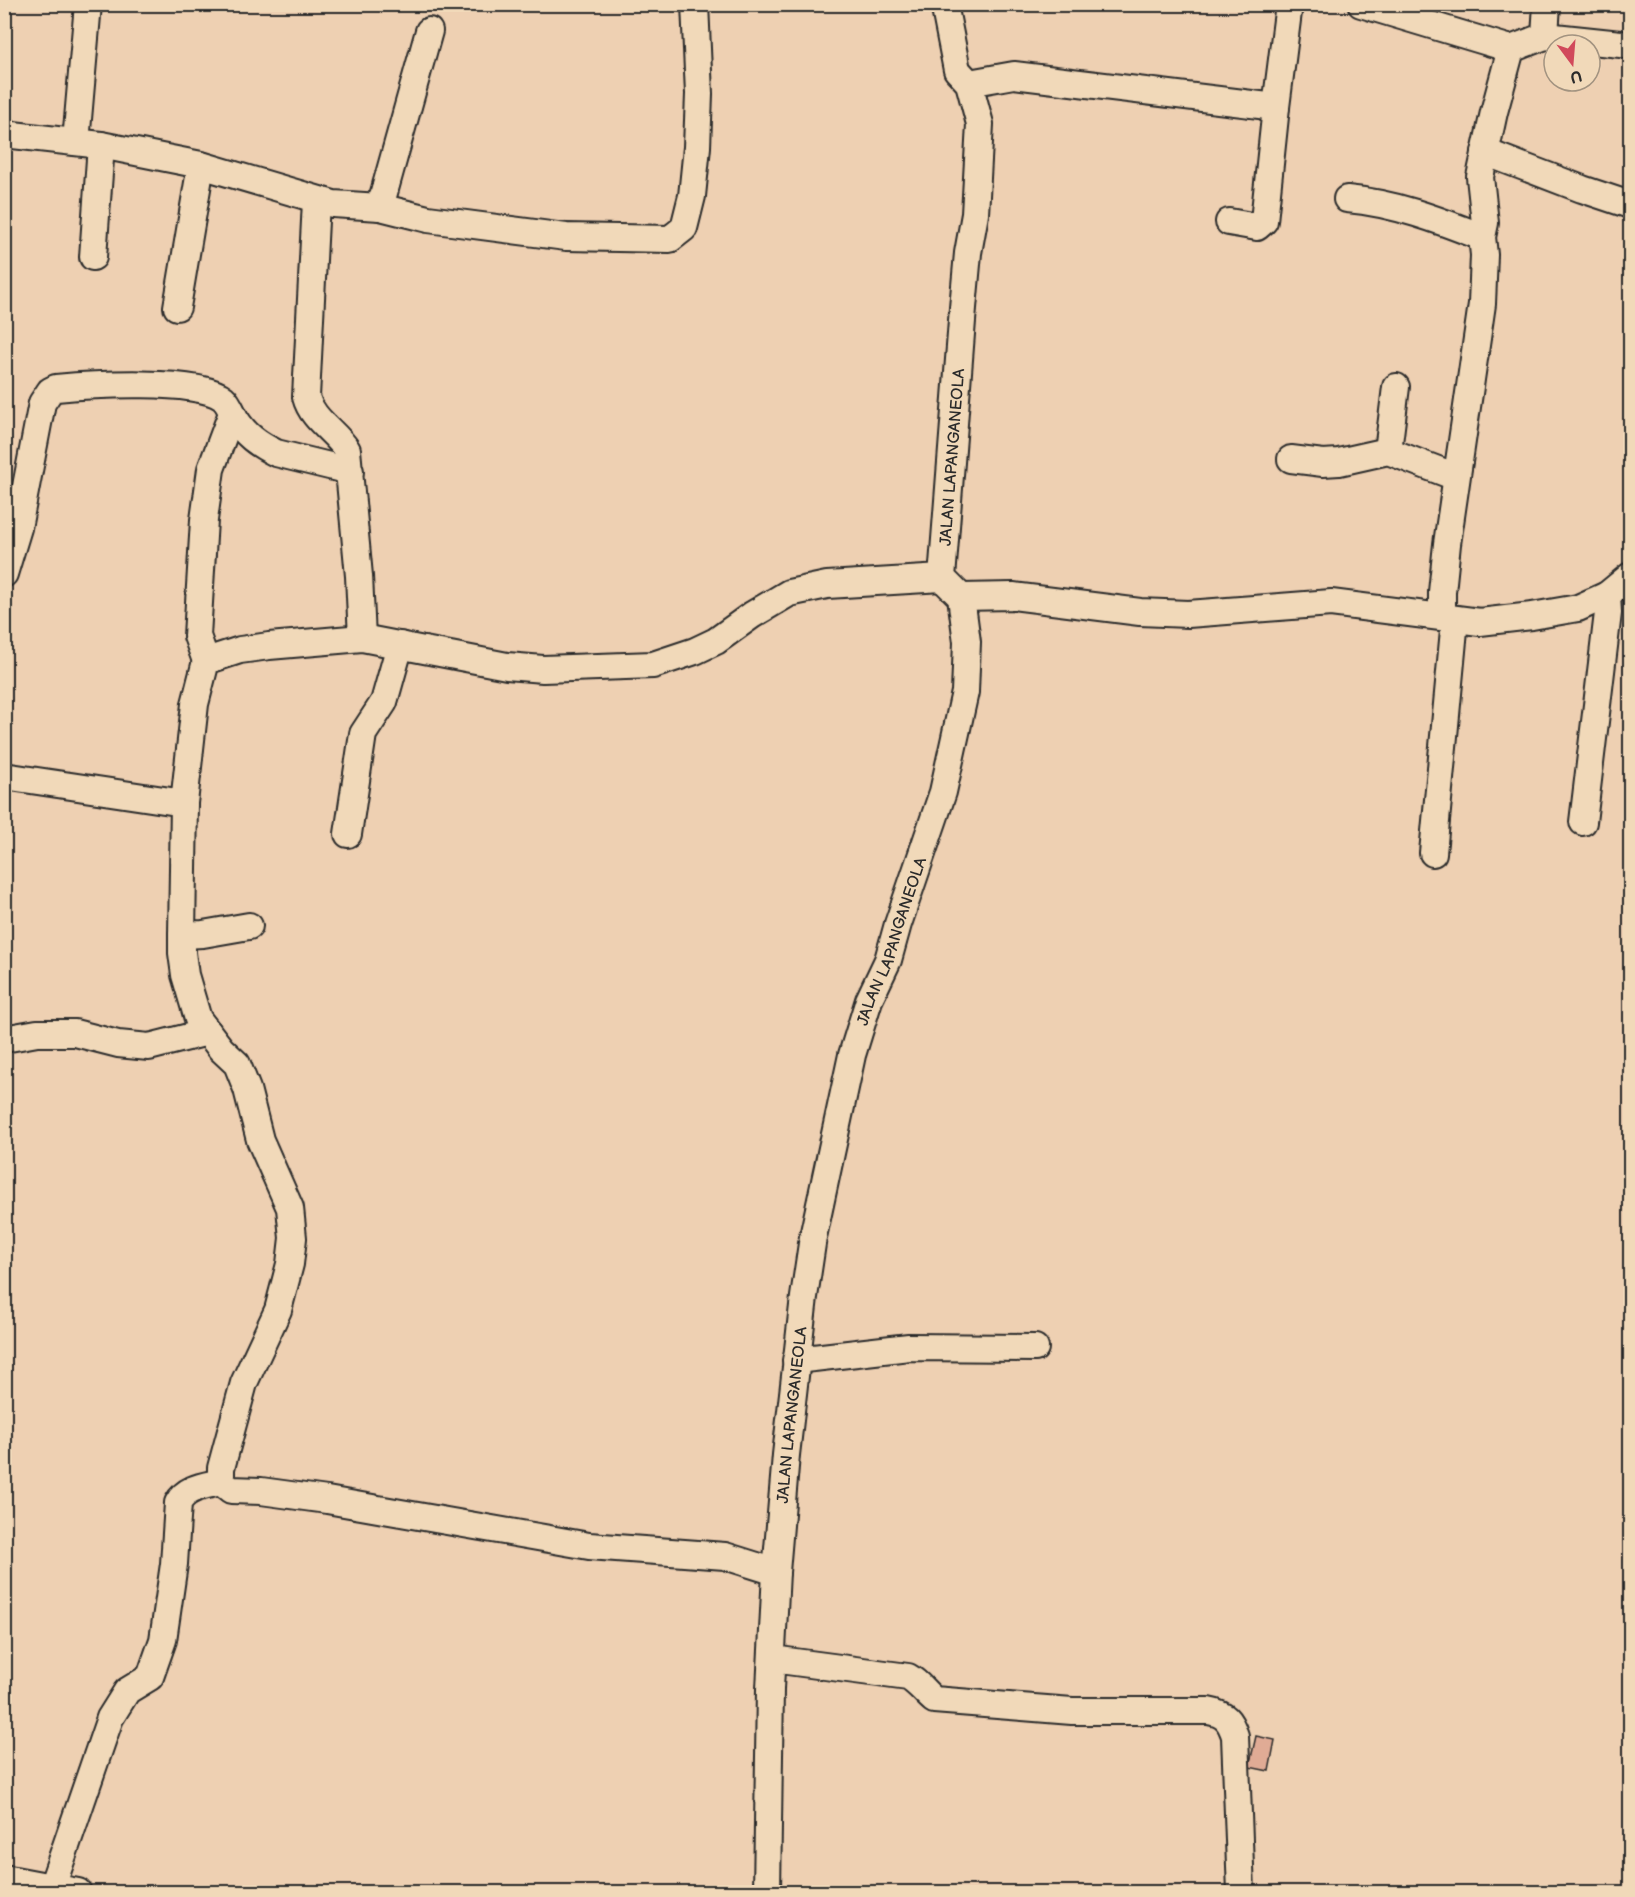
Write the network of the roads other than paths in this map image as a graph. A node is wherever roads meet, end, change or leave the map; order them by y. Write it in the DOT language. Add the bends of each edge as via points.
graph roads {
  1 [pos="88,4"];
  2 [pos="695,4"];
  3 [pos="944,4"];
  4 [pos="1289,4"];
  5 [pos="1361,4"];
  6 [pos="1547,4"];
  7 [pos="429,32"];
  8 [pos="1545,33"];
  9 [pos="1542,37"];
  10 [pos="1602,42"];
  11 [pos="1630,45"];
  12 [pos="1511,49"];
  13 [pos="969,83"];
  14 [pos="1276,107"];
  15 [pos="4,134"];
  16 [pos="76,142"];
  17 [pos="102,146"];
  18 [pos="1485,152"];
  19 [pos="201,165"];
  20 [pos="1347,199"];
  21 [pos="316,201"];
  22 [pos="1630,205"];
  23 [pos="380,207"];
  24 [pos="1229,222"];
  25 [pos="1482,237"];
  26 [pos="93,256"];
  27 [pos="177,307"];
  28 [pos="1396,387"];
  29 [pos="232,413"];
  30 [pos="1388,451"];
  31 [pos="1291,459"];
  32 [pos="350,471"];
  33 [pos="1456,477"];
  34 [pos="4,574"];
  35 [pos="1630,576"];
  36 [pos="942,578"];
  37 [pos="1607,595"];
  38 [pos="961,597"];
  39 [pos="1448,618"];
  40 [pos="362,638"];
  41 [pos="400,645"];
  42 [pos="206,661"];
  43 [pos="4,776"];
  44 [pos="184,803"];
  45 [pos="1582,822"];
  46 [pos="348,834"];
  47 [pos="1433,853"];
  48 [pos="249,926"];
  49 [pos="182,935"];
  50 [pos="208,1032"];
  51 [pos="4,1039"];
  52 [pos="1035,1348"];
  53 [pos="796,1360"];
  54 [pos="221,1482"];
  55 [pos="776,1572"];
  56 [pos="772,1659"];
  57 [pos="4,1878"];
  58 [pos="70,1891"];
  59 [pos="767,1893"];
  60 [pos="1241,1893"];
  1 -- 16 [label="street"];
  2 -- 23 [label="street" via="698,147 684,228 670,239 566,237 428,219"];
  3 -- 13 [label="street, JALAN LAPANGANEOLA" via="957,70"];
  4 -- 14 [label="street"];
  5 -- 12 [label="street"];
  6 -- 8 [label="street"];
  7 -- 23 [label="street"];
  9 -- 12 [label="street"];
  10 -- 11 [label="street"];
  12 -- 18 [label="street"];
  13 -- 14 [label="street" via="1014,75"];
  13 -- 36 [label="street, JALAN LAPANGANEOLA" via="980,124"];
  14 -- 24 [label="street" via="1264,221 1257,227"];
  15 -- 16 [label="street"];
  16 -- 17 [label="street"];
  17 -- 19 [label="street"];
  17 -- 26 [label="street"];
  18 -- 22 [label="street"];
  18 -- 25 [label="street" via="1480,177 1485,223"];
  19 -- 21 [label="street"];
  19 -- 27 [label="street"];
  20 -- 25 [label="street" via="1440,220"];
  21 -- 23 [label="street"];
  21 -- 32 [label="street" via="306,397 323,425 347,450"];
  25 -- 33 [label="street" via="1482,304"];
  28 -- 30 [label="street"];
  29 -- 32 [label="street" via="243,431 266,448"];
  29 -- 34 [label="street" via="224,399 207,390 182,386 112,384 50,391 42,403 18,528"];
  29 -- 42 [label="street" via="211,469 204,520 197,636"];
  30 -- 31 [label="street" via="1338,462"];
  30 -- 33 [label="street"];
  32 -- 40 [label="street"];
  33 -- 39 [label="street" via="1443,580"];
  35 -- 37 [label="street"];
  36 -- 38 [label="street"];
  36 -- 41 [label="street" via="827,585 789,593 717,641 653,665 543,669"];
  37 -- 39 [label="street" via="1578,608 1532,616 1480,622"];
  37 -- 45 [label="street"];
  38 -- 39 [label="street" via="1013,596 1188,614 1331,603"];
  38 -- 53 [label="street, JALAN LAPANGANEOLA" via="967,642 965,692 943,792 852,1055 813,1237"];
  39 -- 47 [label="street"];
  40 -- 41 [label="street"];
  40 -- 42 [label="street" via="259,647"];
  41 -- 46 [label="street" via="384,702 363,734"];
  42 -- 44 [label="street" via="195,704"];
  43 -- 44 [label="street"];
  44 -- 49 [label="street"];
  48 -- 49 [label="street"];
  49 -- 50 [label="street" via="192,1000 198,1019"];
  50 -- 51 [label="street" via="149,1047 75,1033 37,1033"];
  50 -- 54 [label="street" via="237,1064 260,1140 290,1208 293,1238 278,1310 244,1383 220,1468"];
  52 -- 53 [label="street" via="909,1347"];
  53 -- 55 [label="street, JALAN LAPANGANEOLA"];
  54 -- 55 [label="street" via="231,1490 327,1500 590,1546 725,1556"];
  54 -- 58 [label="street" via="190,1490 178,1503 163,1640 150,1677 127,1690 110,1718"];
  55 -- 56 [label="street, JALAN LAPANGANEOLA"];
  56 -- 59 [label="street, JALAN LAPANGANEOLA"];
  56 -- 60 [label="street" via="908,1677 934,1700 1072,1711 1222,1714 1231,1723 1235,1736"];
  57 -- 58 [label="street"];
}
